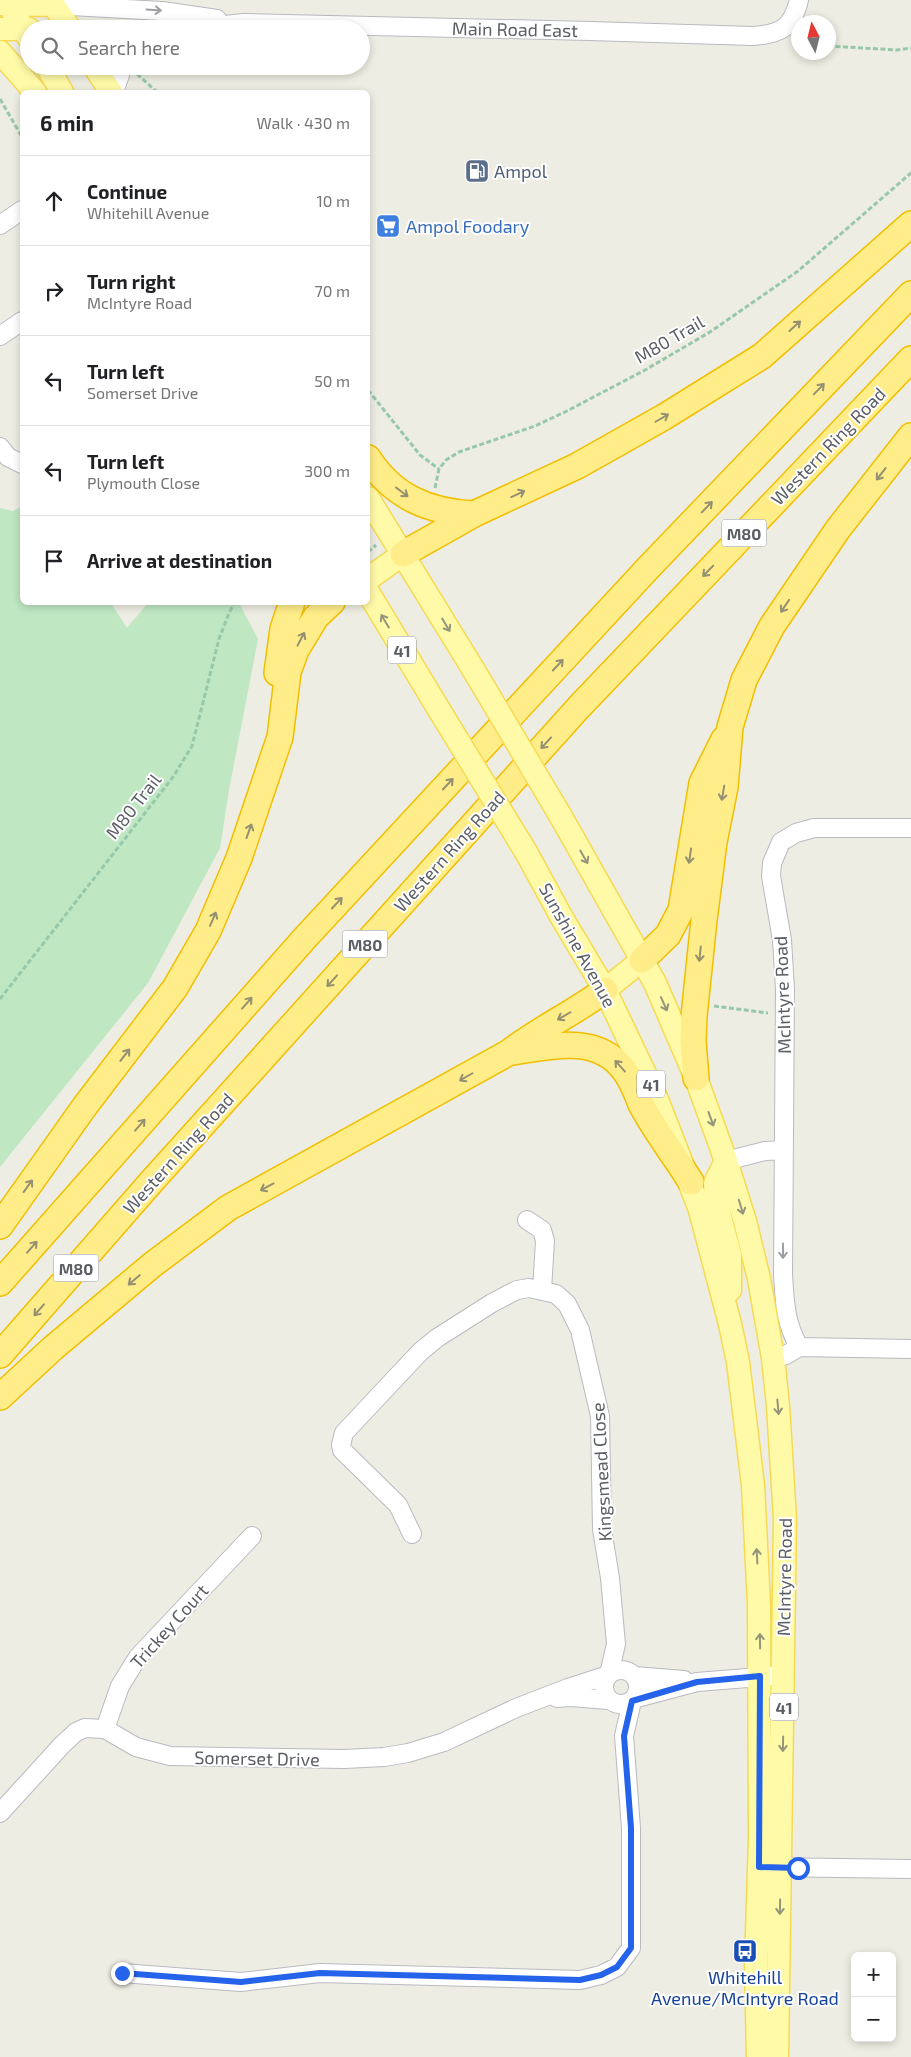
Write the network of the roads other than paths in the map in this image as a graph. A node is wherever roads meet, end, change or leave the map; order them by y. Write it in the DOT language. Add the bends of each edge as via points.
graph roads {
  1 [pos="799,0"];
  2 [pos="52,2"];
  3 [pos="5,3"];
  4 [pos="64,20"];
  5 [pos="224,20"];
  6 [pos="20,23"];
  7 [pos="370,26"];
  8 [pos="0,28"];
  9 [pos="20,31"];
  10 [pos="0,52"];
  11 [pos="20,75"];
  12 [pos="20,75"];
  13 [pos="52,75"];
  14 [pos="101,75"];
  15 [pos="123,75"];
  16 [pos="33,90"];
  17 [pos="61,90"];
  18 [pos="112,90"];
  19 [pos="114,90"];
  20 [pos="20,211"];
  21 [pos="0,224"];
  22 [pos="911,224"];
  23 [pos="911,294"];
  24 [pos="20,323"];
  25 [pos="0,336"];
  26 [pos="911,359"];
  27 [pos="911,436"];
  28 [pos="0,447"];
  29 [pos="370,460"];
  30 [pos="20,463"];
  31 [pos="370,501"];
  32 [pos="474,514"];
  33 [pos="402,554"];
  34 [pos="370,578"];
  35 [pos="370,595"];
  36 [pos="291,605"];
  37 [pos="329,605"];
  38 [pos="730,727"];
  39 [pos="259,804"];
  40 [pos="911,828"];
  41 [pos="642,960"];
  42 [pos="605,990"];
  43 [pos="508,1053"];
  44 [pos="696,1078"];
  45 [pos="783,1150"];
  46 [pos="726,1161"];
  47 [pos="691,1182"];
  48 [pos="527,1220"];
  49 [pos="0,1226"];
  50 [pos="0,1283"];
  51 [pos="542,1290"];
  52 [pos="730,1324"];
  53 [pos="800,1347"];
  54 [pos="911,1349"];
  55 [pos="0,1356"];
  56 [pos="773,1358"];
  57 [pos="738,1362"];
  58 [pos="0,1397"];
  59 [pos="412,1534"];
  60 [pos="252,1536"];
  61 [pos="616,1644"];
  62 [pos="609,1674"];
  63 [pos="633,1675"];
  64 [pos="784,1675"];
  65 [pos="760,1676"];
  66 [pos="697,1682"];
  67 [pos="544,1699"];
  68 [pos="609,1700"];
  69 [pos="633,1700"];
  70 [pos="105,1729"];
  71 [pos="624,1736"];
  72 [pos="0,1813"];
  73 [pos="770,1868"];
  74 [pos="911,1870"];
  75 [pos="122,1973"];
  76 [pos="758,2057"];
  77 [pos="777,2057"];
  1 -- 7 [label="street, Main Road East" via="793,18 784,29 766,35"];
  2 -- 3 [label="main road, Main Road East"];
  2 -- 4 [label="main road"];
  2 -- 5 [label="street, Main Road East, one-way" via="162,11"];
  3 -- 6 [label="main road"];
  8 -- 9 [label="main road"];
  10 -- 12 [label="main road"];
  11 -- 16 [label="main road"];
  13 -- 17 [label="main road"];
  14 -- 18 [label="main road"];
  15 -- 19 [label="street"];
  20 -- 21 [label="street"];
  32 -- 22 [label="highway, one-way" via="577,466 762,356"];
  50 -- 23 [label="highway, M80, one-way" via="304,938 643,574"];
  24 -- 25 [label="street"];
  26 -- 55 [label="highway, Western Ring Road / M80, one-way" via="572,714 152,1181"];
  27 -- 38 [label="highway, one-way" via="838,529 772,626 744,680"];
  28 -- 30 [label="street" via="8,457"];
  29 -- 32 [label="highway, one-way" via="387,480 416,502 447,512"];
  31 -- 33 [label="main road, 41"];
  32 -- 33 [label="highway"];
  33 -- 34 [label="main road"];
  33 -- 41 [label="main road, 41, one-way, bridge" via="560,815"];
  42 -- 35 [label="main road, Sunshine Avenue / 41, one-way, bridge" via="526,852"];
  36 -- 39 [label="highway" via="280,646"];
  39 -- 37 [label="highway, one-way" via="280,737 288,672 304,634"];
  38 -- 41 [label="highway, one-way" via="702,783 681,910 668,935"];
  38 -- 44 [label="highway, one-way" via="725,788 714,842 695,1004"];
  49 -- 39 [label="highway, one-way" via="188,967 231,880"];
  40 -- 45 [label="street, McIntyre Road" via="814,828 781,842 774,857 771,876 782,940 786,1015"];
  41 -- 42 [label="main road"];
  41 -- 44 [label="main road, 41, one-way"];
  42 -- 43 [label="highway, one-way"];
  42 -- 47 [label="main road, Sunshine Avenue / 41" via="650,1081"];
  47 -- 43 [label="highway, one-way" via="617,1062 593,1048 576,1044"];
  43 -- 58 [label="highway, one-way" via="228,1208 152,1265"];
  44 -- 46 [label="main road, 41, one-way"];
  45 -- 46 [label="street"];
  45 -- 53 [label="street, McIntyre Road, one-way" via="786,1313 792,1335"];
  46 -- 52 [label="main road" via="715,1183 716,1201 730,1255"];
  46 -- 56 [label="main road, McIntyre Road / 41, one-way" via="759,1279"];
  47 -- 52 [label="main road, Sunshine Avenue / 41"];
  48 -- 51 [label="street" via="542,1230 545,1241"];
  51 -- 59 [label="street, Kingsmead Close" via="517,1290 437,1338 344,1433 341,1445 347,1456 398,1505"];
  51 -- 61 [label="street, Kingsmead Close" via="556,1294 575,1316 596,1391 600,1416 602,1529"];
  52 -- 57 [label="main road, McIntyre Road / 41"];
  53 -- 54 [label="street"];
  53 -- 56 [label="street"];
  56 -- 57 [label="main road"];
  56 -- 64 [label="main road, McIntyre Road / 41, one-way" via="786,1519"];
  65 -- 57 [label="main road, McIntyre Road / 41, one-way" via="754,1502"];
  60 -- 70 [label="street, Trickey Court" via="138,1657 120,1686"];
  61 -- 62 [label="street, Kingsmead Close"];
  61 -- 63 [label="street, Kingsmead Close"];
  62 -- 63 [label="street" via="623,1670"];
  62 -- 67 [label="street, Somerset Drive"];
  62 -- 68 [label="street" via="604,1690"];
  63 -- 66 [label="street"];
  63 -- 69 [label="street" via="638,1690"];
  64 -- 65 [label="street"];
  64 -- 73 [label="main road, McIntyre Road / 41, one-way"];
  65 -- 66 [label="street"];
  65 -- 73 [label="main road, McIntyre Road / 41"];
  66 -- 69 [label="street"];
  67 -- 68 [label="street, Somerset Drive"];
  67 -- 70 [label="street, Somerset Drive" via="427,1747 363,1759 170,1756 136,1747"];
  68 -- 69 [label="street" via="621,1705"];
  68 -- 71 [label="street"];
  69 -- 71 [label="street"];
  70 -- 72 [label="street" via="85,1728 76,1732"];
  71 -- 75 [label="street" via="631,1828 631,1948 617,1967 601,1975 580,1980 314,1973 241,1982"];
  73 -- 74 [label="street"];
  73 -- 76 [label="main road, McIntyre Road / 41" via="756,1965"];
  73 -- 77 [label="main road, McIntyre Road / 41, one-way"];
}
